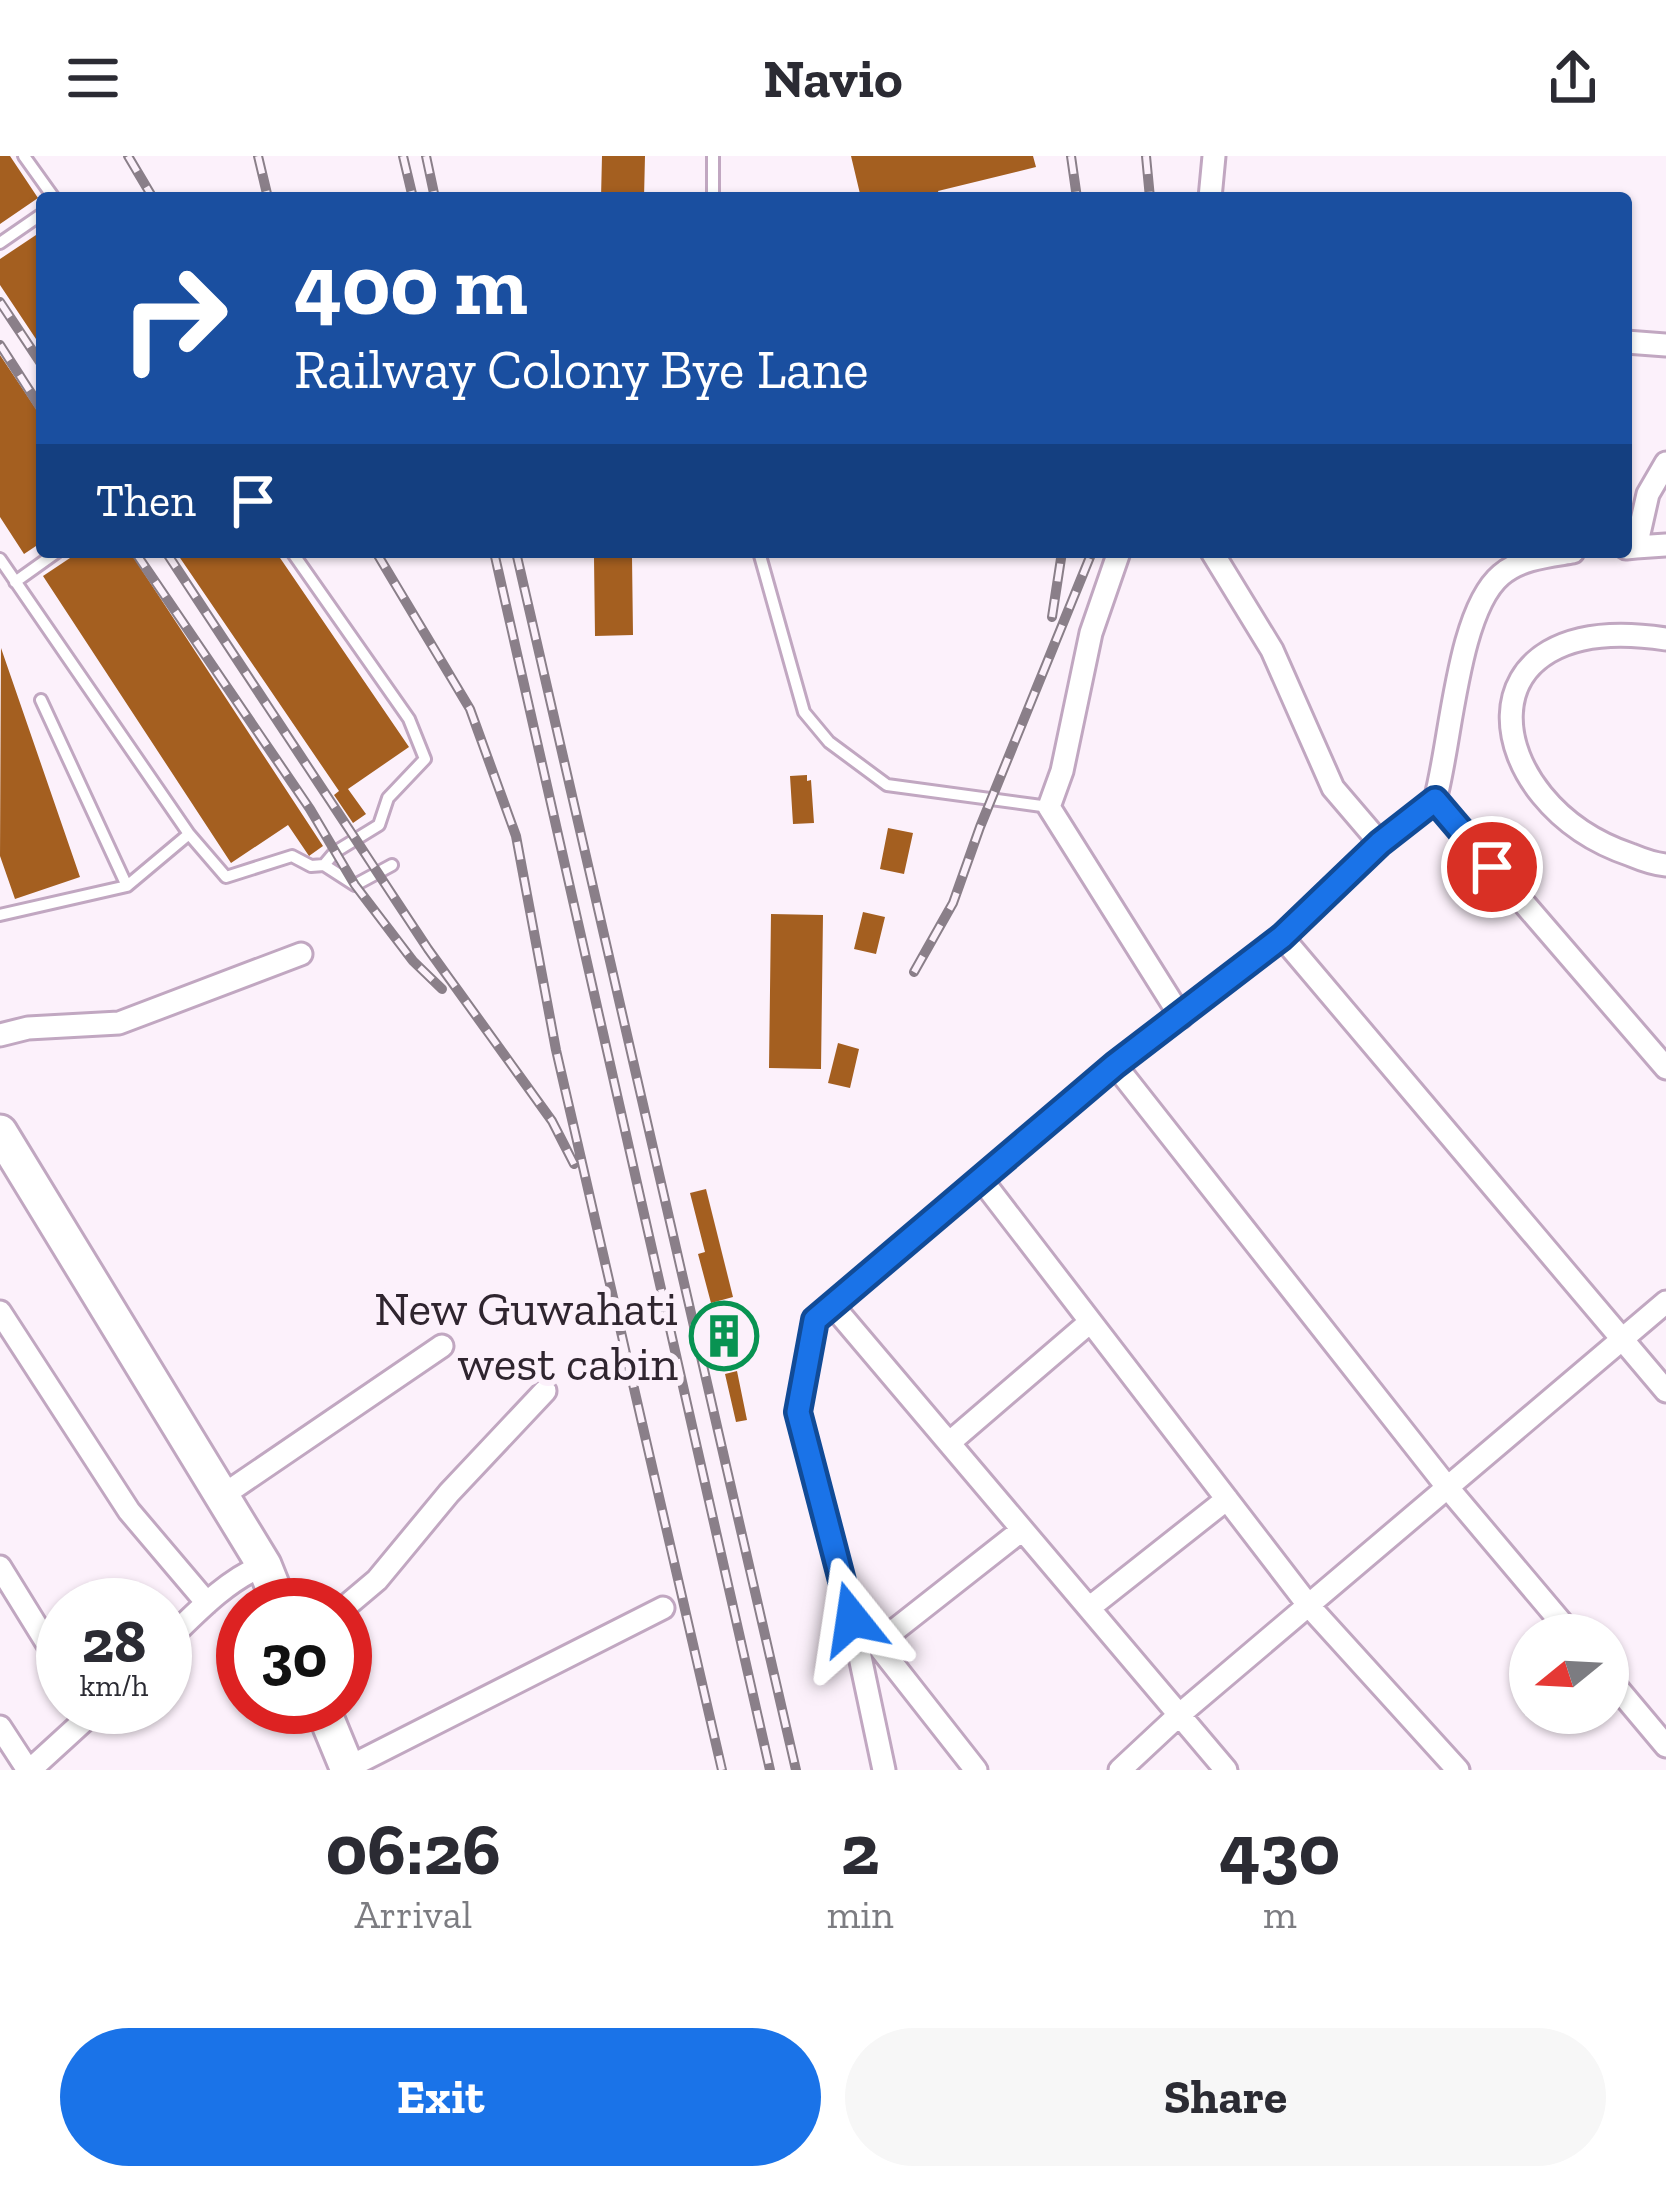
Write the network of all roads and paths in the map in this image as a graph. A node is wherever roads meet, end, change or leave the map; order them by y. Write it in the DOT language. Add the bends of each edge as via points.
graph roads {
  1 [pos="24,156"];
  2 [pos="713,156"];
  3 [pos="1214,156"];
  4 [pos="49,192"];
  5 [pos="712,192"];
  6 [pos="1211,192"];
  7 [pos="36,218"];
  8 [pos="0,244"];
  9 [pos="1632,342"];
  10 [pos="1666,345"];
  11 [pos="1666,463"];
  12 [pos="1632,545"];
  13 [pos="1666,545"];
  14 [pos="1632,548"];
  15 [pos="48,558"];
  16 [pos="296,558"];
  17 [pos="761,558"];
  18 [pos="1117,558"];
  19 [pos="1216,558"];
  20 [pos="1533,558"];
  21 [pos="0,559"];
  22 [pos="15,581"];
  23 [pos="1666,639"];
  24 [pos="41,700"];
  25 [pos="1435,800"];
  26 [pos="1049,807"];
  27 [pos="189,834"];
  28 [pos="1380,843"];
  29 [pos="323,865"];
  30 [pos="392,865"];
  31 [pos="1666,865"];
  32 [pos="127,886"];
  33 [pos="0,916"];
  34 [pos="1282,937"];
  35 [pos="301,955"];
  36 [pos="1181,1017"];
  37 [pos="0,1035"];
  38 [pos="1115,1065"];
  39 [pos="1666,1067"];
  40 [pos="0,1132"];
  41 [pos="0,1163"];
  42 [pos="981,1180"];
  43 [pos="1666,1302"];
  44 [pos="833,1306"];
  45 [pos="0,1312"];
  46 [pos="1090,1322"];
  47 [pos="1622,1340"];
  48 [pos="442,1346"];
  49 [pos="545,1391"];
  50 [pos="1666,1391"];
  51 [pos="949,1443"];
  52 [pos="1448,1487"];
  53 [pos="222,1496"];
  54 [pos="1226,1499"];
  55 [pos="1022,1530"];
  56 [pos="0,1567"];
  57 [pos="256,1568"];
  58 [pos="258,1578"];
  59 [pos="262,1578"];
  60 [pos="372,1584"];
  61 [pos="207,1603"];
  62 [pos="1309,1606"];
  63 [pos="663,1608"];
  64 [pos="1089,1608"];
  65 [pos="1554,1614"];
  66 [pos="192,1617"];
  67 [pos="852,1619"];
  68 [pos="36,1625"];
  69 [pos="877,1644"];
  70 [pos="1629,1703"];
  71 [pos="1179,1715"];
  72 [pos="0,1729"];
  73 [pos="67,1734"];
  74 [pos="321,1734"];
  75 [pos="331,1734"];
  76 [pos="1666,1747"];
  77 [pos="342,1769"];
  78 [pos="29,1770"];
  79 [pos="884,1770"];
  80 [pos="976,1770"];
  81 [pos="1120,1770"];
  82 [pos="1226,1770"];
  83 [pos="1458,1770"];
  1 -- 4 [label="lane"];
  2 -- 5 [label="lane"];
  3 -- 6 [label="street"];
  7 -- 8 [label="lane"];
  9 -- 10 [label="street"];
  11 -- 12 [label="street"];
  13 -- 14 [label="street"];
  15 -- 22 [label="lane"];
  16 -- 29 [label="lane" via="409,718 425,759 388,798 379,825"];
  17 -- 26 [label="lane" via="804,712 830,742 887,785"];
  18 -- 26 [label="street"];
  19 -- 28 [label="street" via="1272,650 1333,788"];
  20 -- 25 [label="street" via="1487,590 1468,637"];
  21 -- 22 [label="lane"];
  22 -- 27 [label="lane"];
  23 -- 31 [label="street" via="1628,633 1569,640 1518,680 1510,724 1535,783 1585,834"];
  24 -- 32 [label="lane"];
  25 -- 28 [label="street"];
  25 -- 39 [label="street"];
  26 -- 36 [label="street"];
  27 -- 29 [label="lane" via="226,877 292,856"];
  27 -- 32 [label="lane"];
  28 -- 34 [label="street"];
  29 -- 30 [label="lane" via="355,885"];
  32 -- 33 [label="lane"];
  34 -- 36 [label="street"];
  34 -- 47 [label="street"];
  35 -- 37 [label="street" via="118,1023"];
  36 -- 38 [label="street"];
  38 -- 42 [label="street"];
  38 -- 52 [label="street"];
  40 -- 53 [label="main road"];
  41 -- 57 [label="main road"];
  42 -- 44 [label="street"];
  42 -- 46 [label="street"];
  43 -- 47 [label="street"];
  44 -- 51 [label="street"];
  44 -- 67 [label="street" via="815,1320 798,1412"];
  45 -- 61 [label="street" via="129,1511"];
  46 -- 51 [label="street"];
  46 -- 54 [label="street"];
  47 -- 50 [label="street"];
  47 -- 52 [label="street"];
  48 -- 53 [label="street"];
  49 -- 60 [label="street"];
  51 -- 55 [label="street"];
  52 -- 62 [label="street"];
  52 -- 65 [label="street"];
  53 -- 57 [label="main road"];
  54 -- 62 [label="street"];
  54 -- 64 [label="street"];
  55 -- 64 [label="street"];
  55 -- 69 [label="street"];
  56 -- 68 [label="street"];
  57 -- 58 [label="main road"];
  57 -- 59 [label="main road"];
  57 -- 61 [label="street"];
  61 -- 66 [label="street"];
  62 -- 71 [label="street"];
  62 -- 83 [label="street"];
  63 -- 77 [label="street"];
  64 -- 71 [label="street"];
  67 -- 69 [label="street"];
  67 -- 79 [label="street"];
  69 -- 80 [label="street"];
  70 -- 76 [label="street"];
  71 -- 81 [label="street"];
  71 -- 82 [label="street"];
  72 -- 78 [label="street"];
  73 -- 78 [label="street"];
  74 -- 77 [label="main road"];
  75 -- 77 [label="main road"];
}
